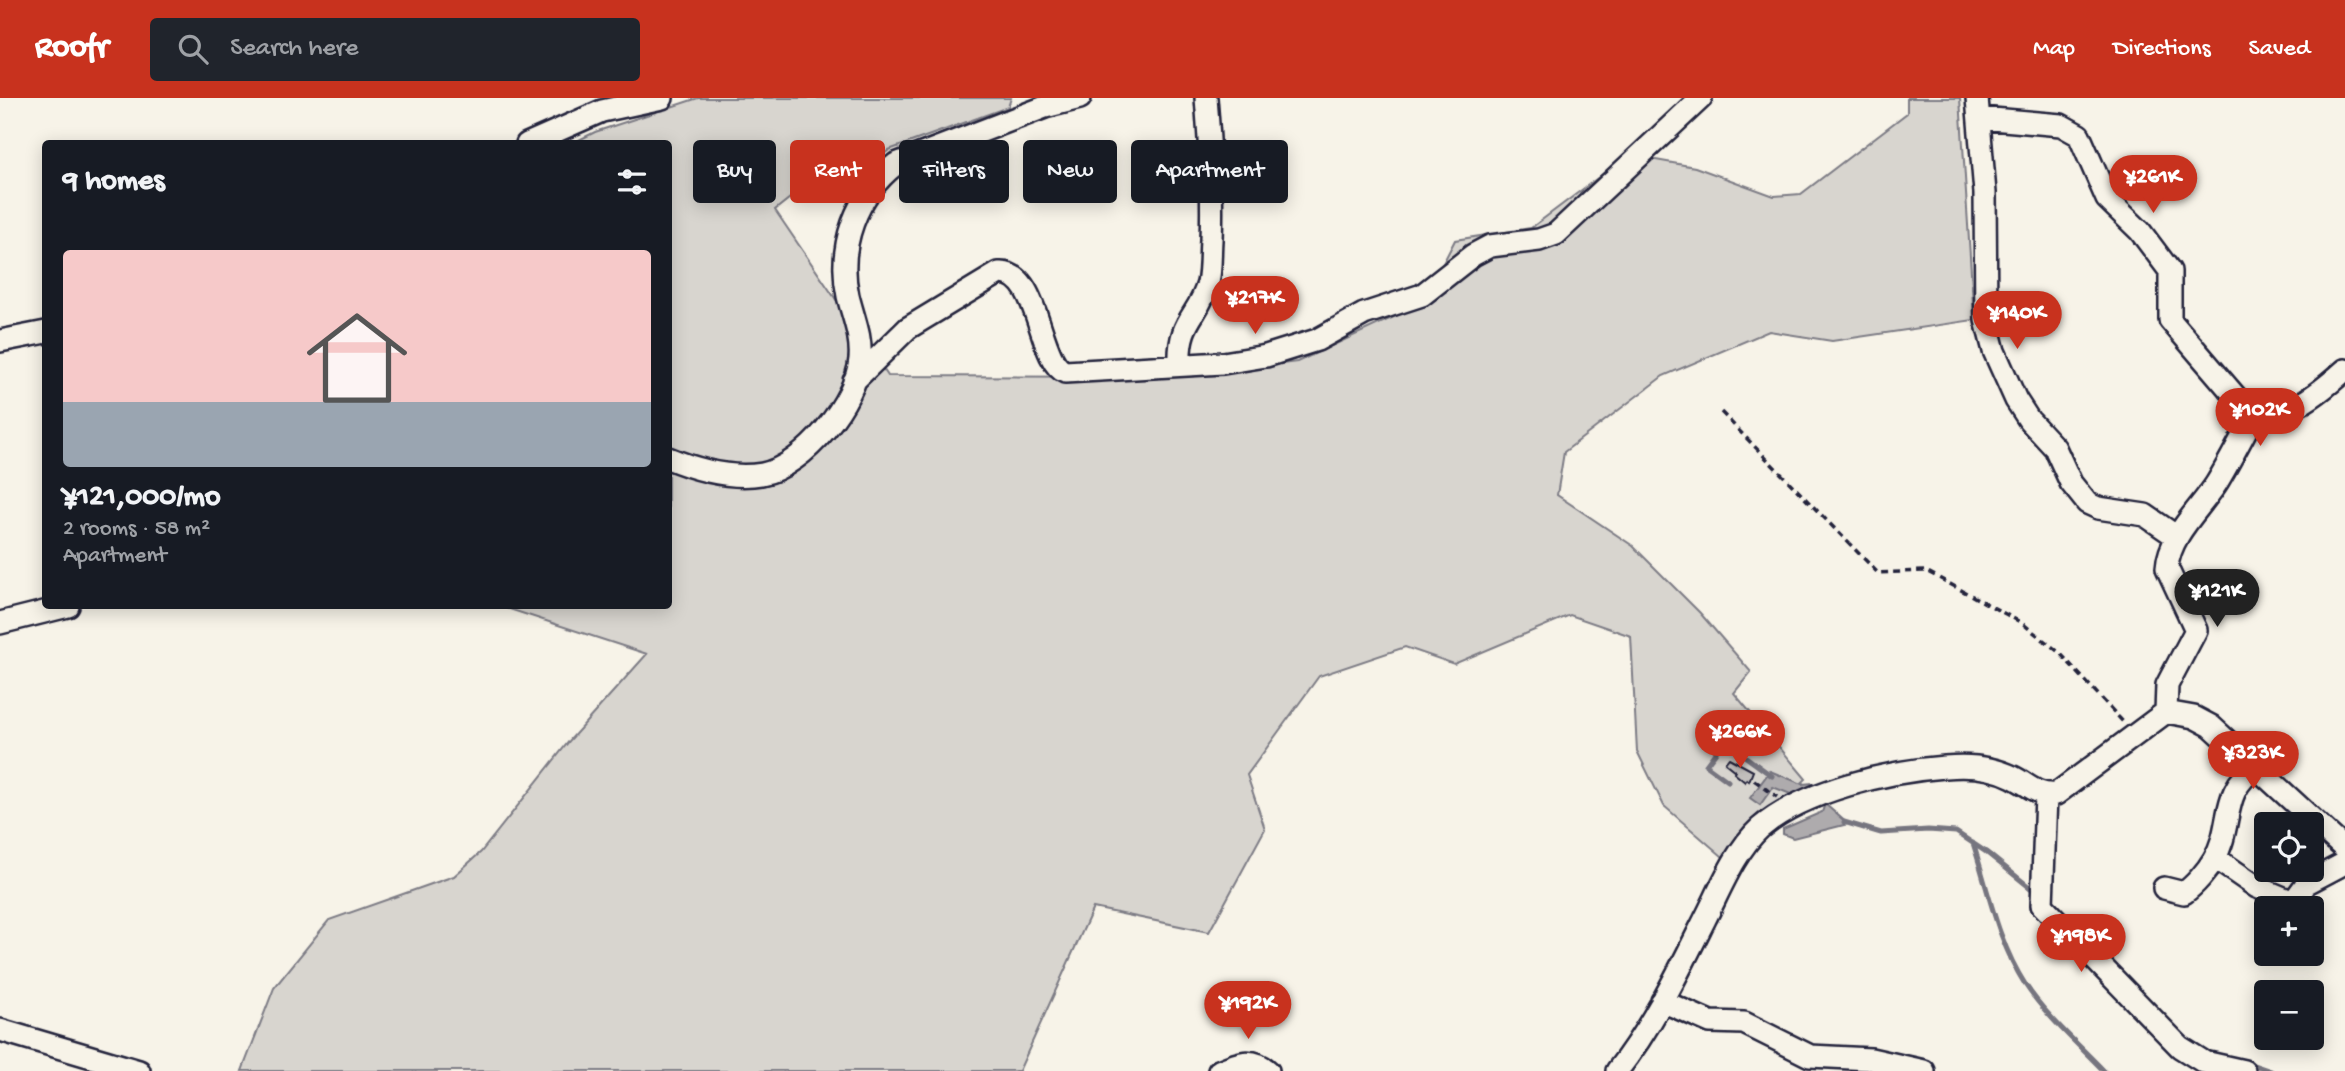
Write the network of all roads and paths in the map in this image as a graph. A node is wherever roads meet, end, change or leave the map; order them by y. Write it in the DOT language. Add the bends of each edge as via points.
graph roads {
  1 [pos="662,98"];
  2 [pos="1080,98"];
  3 [pos="1206,98"];
  4 [pos="1701,98"];
  5 [pos="1979,108"];
  6 [pos="536,140"];
  7 [pos="42,333"];
  8 [pos="0,341"];
  9 [pos="1180,364"];
  10 [pos="2345,370"];
  11 [pos="853,381"];
  12 [pos="1721,412"];
  13 [pos="2253,417"];
  14 [pos="672,460"];
  15 [pos="2178,537"];
  16 [pos="56,609"];
  17 [pos="0,623"];
  18 [pos="2166,712"];
  19 [pos="2135,734"];
  20 [pos="2257,767"];
  21 [pos="1754,780"];
  22 [pos="1770,792"];
  23 [pos="2046,795"];
  24 [pos="2345,849"];
  25 [pos="2215,858"];
  26 [pos="2345,863"];
  27 [pos="2164,888"];
  28 [pos="1662,1002"];
  29 [pos="0,1030"];
  30 [pos="139,1071"];
  31 [pos="1219,1071"];
  32 [pos="1268,1071"];
  33 [pos="1617,1071"];
  34 [pos="1924,1071"];
  35 [pos="2244,1071"];
  1 -- 6 [label="street" via="603,111"];
  2 -- 11 [label="street" via="896,164 877,179 861,200 851,228 845,277 860,342"];
  3 -- 9 [label="street" via="1213,183 1209,271 1203,295 1183,330"];
  4 -- 9 [label="street" via="1556,234 1490,246 1422,295 1364,314 1317,340 1266,356"];
  5 -- 13 [label="street" via="2061,125 2079,135 2107,199 2140,231 2170,271 2170,320"];
  5 -- 15 [label="street" via="1986,320 2016,401 2055,448 2071,483 2087,503 2145,515"];
  7 -- 8 [label="street"];
  9 -- 11 [label="street" via="1060,370 1018,280 1007,273 908,328"];
  10 -- 13 [label="street" via="2301,406 2277,416"];
  11 -- 14 [label="street" via="837,418 786,465 762,474 704,472"];
  12 -- 19 [label="path" via="1873,569 1882,574 1926,572 2022,623 2060,653"];
  13 -- 15 [label="street" via="2216,483"];
  15 -- 18 [label="street" via="2167,568 2196,630 2167,685"];
  16 -- 17 [label="street"];
  18 -- 19 [label="street"];
  18 -- 20 [label="street" via="2194,717 2211,726"];
  19 -- 23 [label="street" via="2056,794"];
  20 -- 24 [label="street"];
  20 -- 25 [label="street" via="2234,789"];
  21 -- 22 [label="path"];
  23 -- 28 [label="street" via="2012,776 1976,767 1945,767 1854,785 1783,813 1749,841"];
  23 -- 35 [label="street" via="2042,905 2180,1047 2204,1062"];
  25 -- 26 [label="street" via="2257,887 2292,902 2307,883"];
  25 -- 27 [label="street" via="2184,893"];
  28 -- 33 [label="street"];
  28 -- 34 [label="street" via="1710,1022 1744,1023 1810,1056 1871,1059"];
  29 -- 30 [label="street"];
  31 -- 32 [label="street" via="1252,1061"];
}
